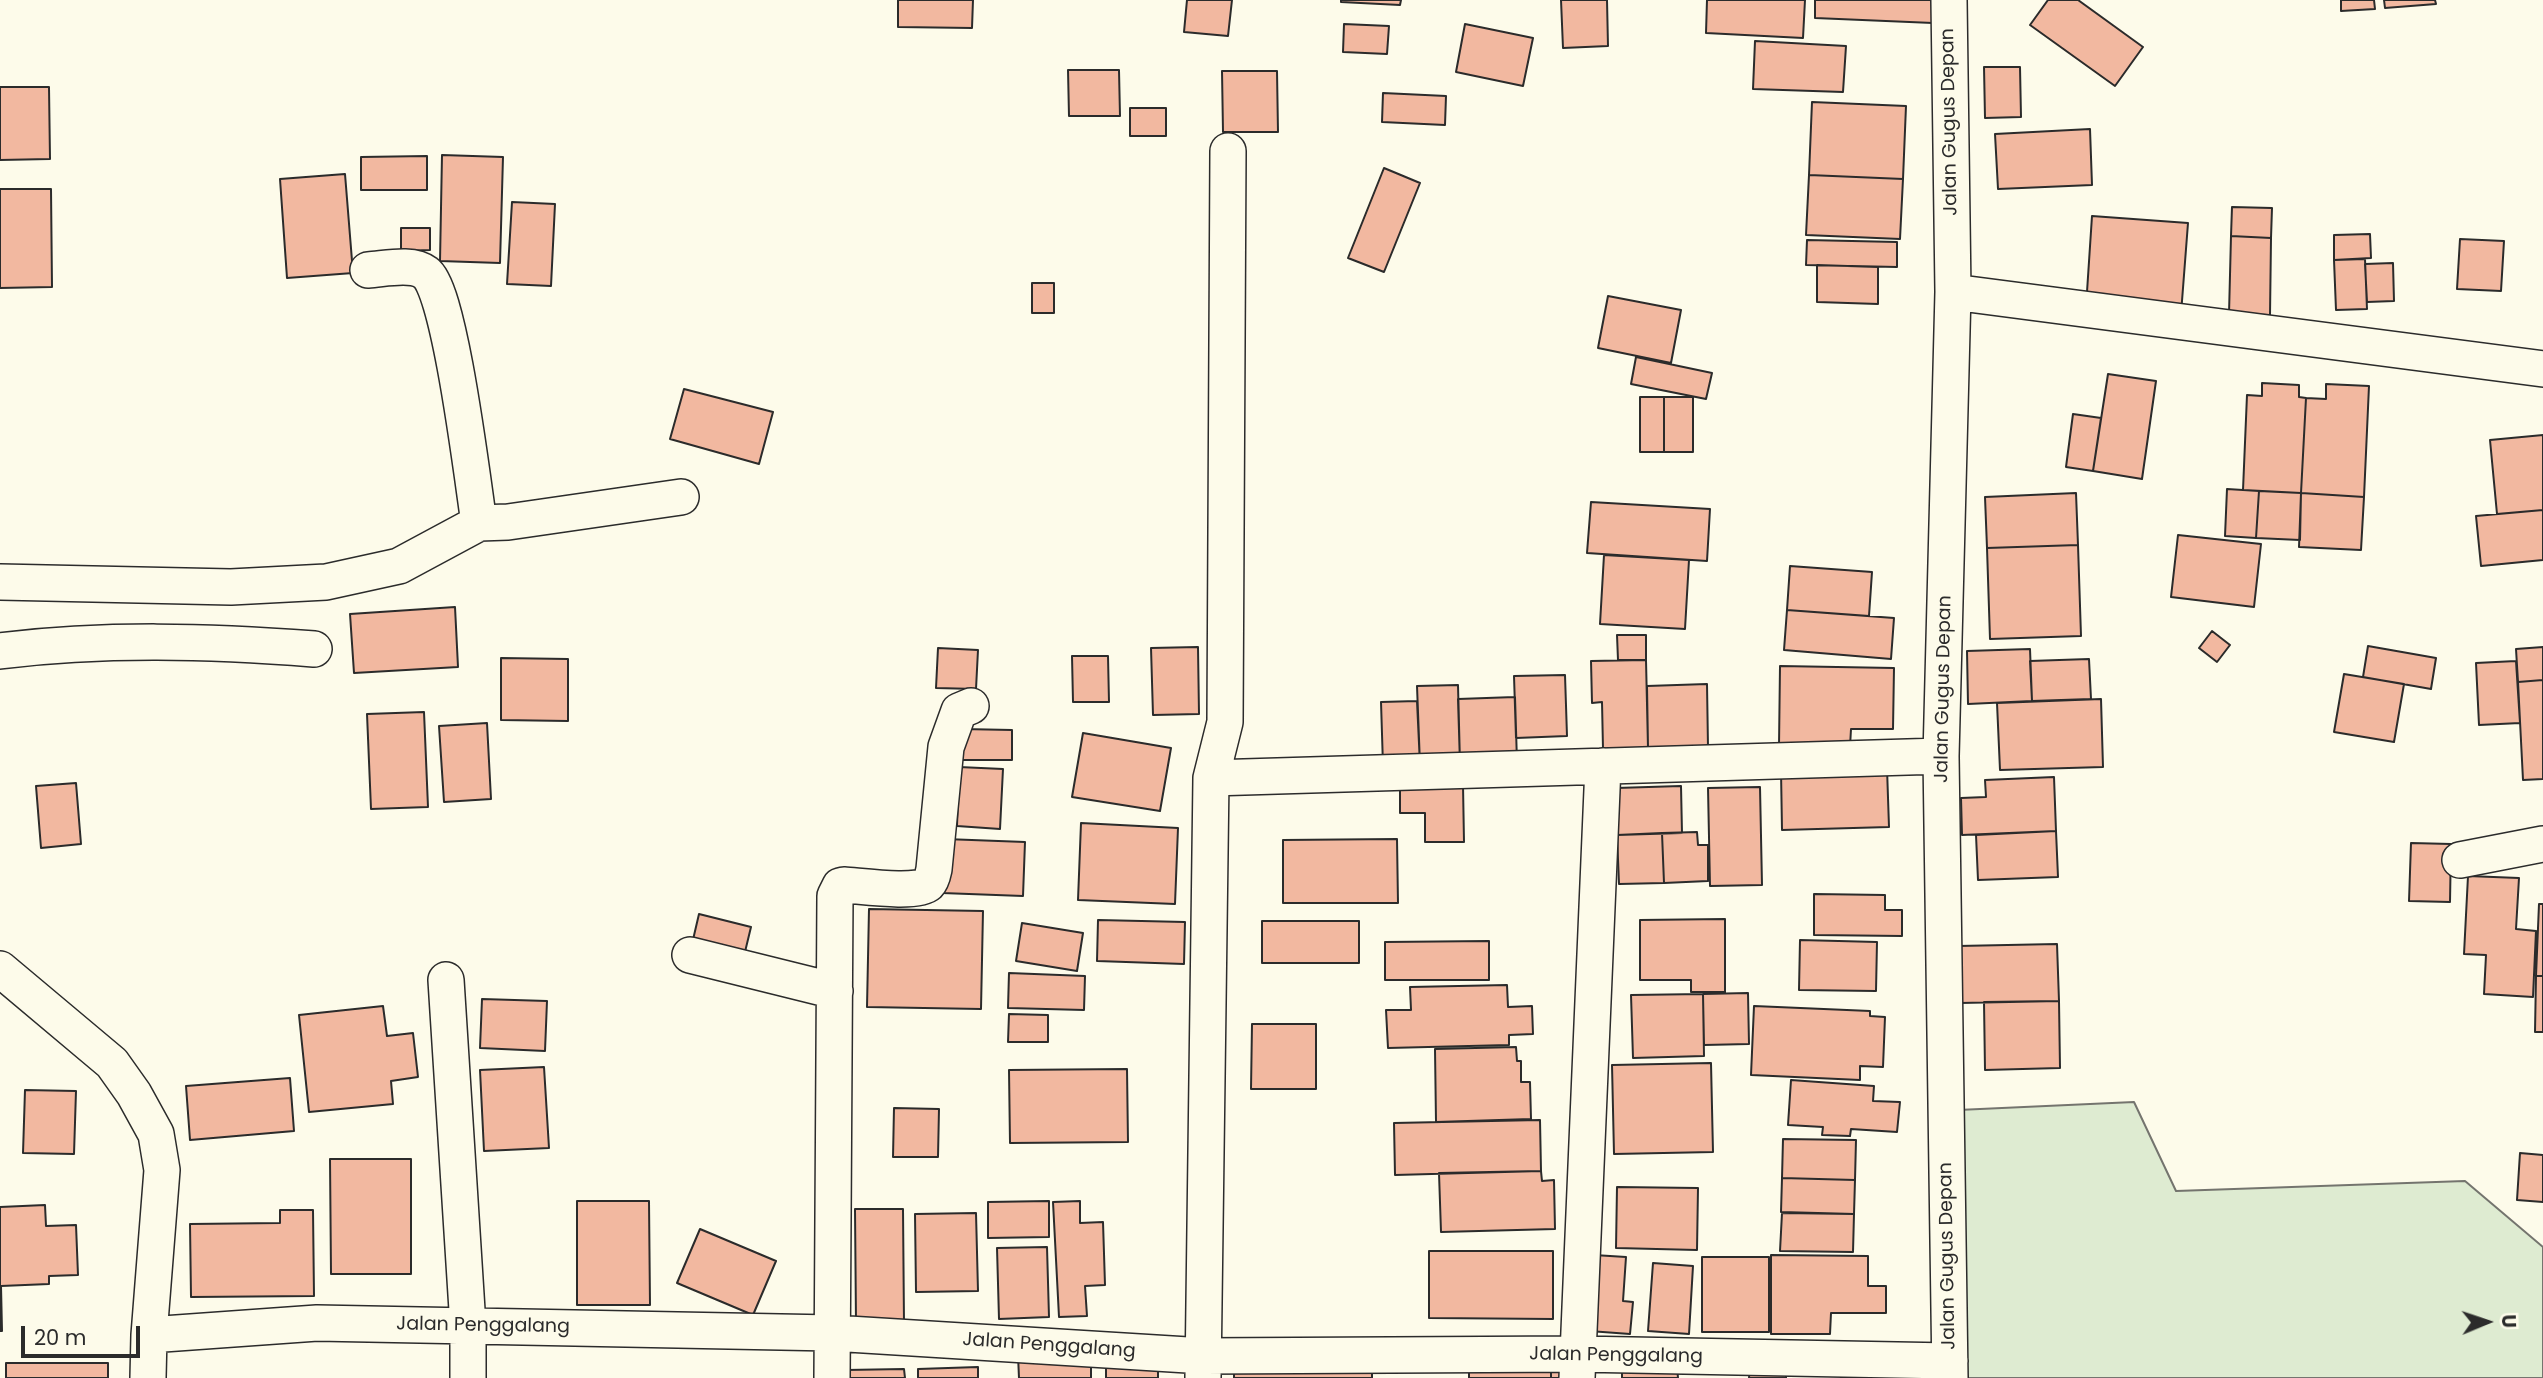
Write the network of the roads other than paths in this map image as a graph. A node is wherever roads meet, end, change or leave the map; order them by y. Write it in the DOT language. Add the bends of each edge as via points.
graph roads {
  1 [pos="1949,0"];
  2 [pos="1228,151"];
  3 [pos="368,270"];
  4 [pos="1953,292"];
  5 [pos="2543,369"];
  6 [pos="681,497"];
  7 [pos="479,523"];
  8 [pos="0,582"];
  9 [pos="314,649"];
  10 [pos="0,651"];
  11 [pos="971,706"];
  12 [pos="1941,756"];
  13 [pos="1603,766"];
  14 [pos="1211,778"];
  15 [pos="2543,844"];
  16 [pos="2460,860"];
  17 [pos="690,955"];
  18 [pos="0,969"];
  19 [pos="446,980"];
  20 [pos="835,991"];
  21 [pos="468,1326"];
  22 [pos="832,1333"];
  23 [pos="149,1335"];
  24 [pos="1578,1366"];
  25 [pos="1204,1367"];
  26 [pos="1950,1370"];
  27 [pos="148,1378"];
  28 [pos="468,1378"];
  29 [pos="832,1378"];
  1 -- 4 [label="street, Jalan Gugus Depan"];
  2 -- 14 [label="street" via="1226,722"];
  3 -- 7 [label="street" via="422,270 436,286 454,358"];
  4 -- 5 [label="street"];
  4 -- 12 [label="street, Jalan Gugus Depan"];
  6 -- 7 [label="street" via="508,523"];
  7 -- 8 [label="street" via="399,566 326,582 231,587"];
  9 -- 10 [label="street" via="153,642"];
  11 -- 20 [label="street" via="959,711 946,747 931,881 911,888 844,885 837,891"];
  12 -- 13 [label="street"];
  12 -- 26 [label="street, Jalan Gugus Depan"];
  13 -- 14 [label="street"];
  13 -- 24 [label="street"];
  14 -- 25 [label="street"];
  15 -- 16 [label="street"];
  17 -- 20 [label="street"];
  18 -- 23 [label="street" via="112,1063 156,1134 162,1170"];
  19 -- 21 [label="street"];
  20 -- 22 [label="street"];
  21 -- 22 [label="street, Jalan Penggalang"];
  21 -- 23 [label="street, Jalan Penggalang" via="317,1323"];
  21 -- 28 [label="street"];
  22 -- 25 [label="street, Jalan Penggalang"];
  22 -- 29 [label="street"];
  23 -- 27 [label="street"];
  24 -- 25 [label="street, Jalan Penggalang"];
  24 -- 26 [label="street, Jalan Penggalang"];
}
